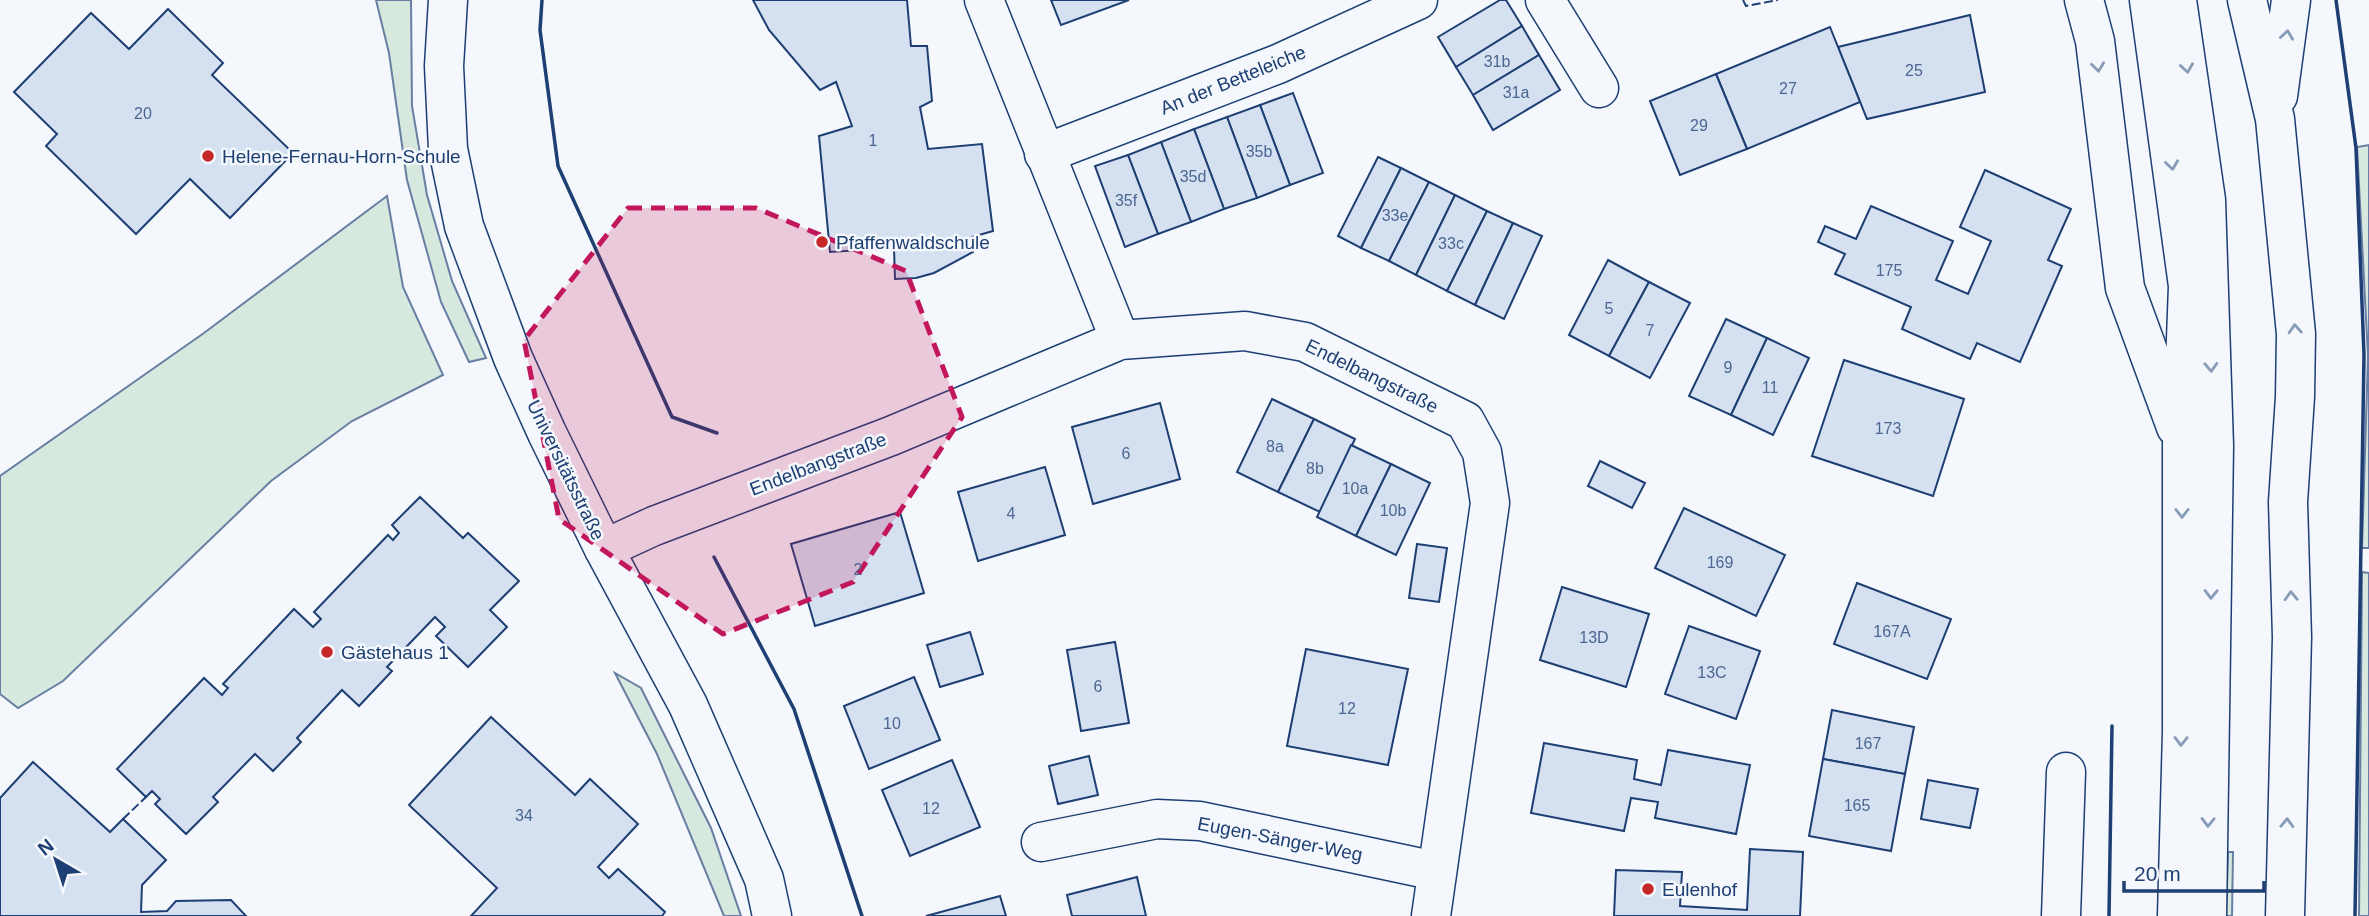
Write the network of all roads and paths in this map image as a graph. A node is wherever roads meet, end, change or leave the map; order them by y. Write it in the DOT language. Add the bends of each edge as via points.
graph roads {
  1 [pos="448,0"];
  2 [pos="984,0"];
  3 [pos="1418,0"];
  4 [pos="1545,0"];
  5 [pos="2084,0"];
  6 [pos="2150,0"];
  7 [pos="2177,0"];
  8 [pos="2247,0"];
  9 [pos="2291,0"];
  10 [pos="1599,88"];
  11 [pos="2275,118"];
  12 [pos="1044,154"];
  13 [pos="1120,340"];
  14 [pos="2182,445"];
  15 [pos="604,549"];
  16 [pos="2066,772"];
  17 [pos="1041,842"];
  18 [pos="1436,871"];
  19 [pos="772,916"];
  20 [pos="1431,916"];
  21 [pos="2061,916"];
  22 [pos="2177,916"];
  23 [pos="2207,916"];
  24 [pos="2285,916"];
  1 -- 15 [label="main road, Universitätsstraße" via="444,66 448,149 464,226 513,358"];
  2 -- 12 [label="main road"];
  3 -- 12 [label="main road, An der Betteleiche" via="1278,64"];
  4 -- 10 [label="main road"];
  5 -- 14 [label="main road, one-way" via="2095,41 2125,288"];
  6 -- 14 [label="main road, one-way" via="2188,286"];
  7 -- 23 [label="main road, one-way" via="2206,200 2214,446"];
  8 -- 11 [label="main road"];
  11 -- 9 [label="main road, one-way"];
  24 -- 11 [label="main road, one-way" via="2292,637 2288,502 2295,334"];
  12 -- 13 [label="main road"];
  13 -- 15 [label="main road, Endelbangstraße"];
  13 -- 18 [label="main road, Endelbangstraße" via="1245,331 1305,342 1465,421 1482,452 1490,503"];
  14 -- 22 [label="main road, one-way"];
  15 -- 19 [label="main road, Universitätsstraße" via="688,705 764,879"];
  16 -- 21 [label="main road"];
  17 -- 18 [label="main road, Eugen-Sänger-Weg" via="1157,819 1200,821"];
  18 -- 20 [label="main road, Endelbangstraße"];
}
